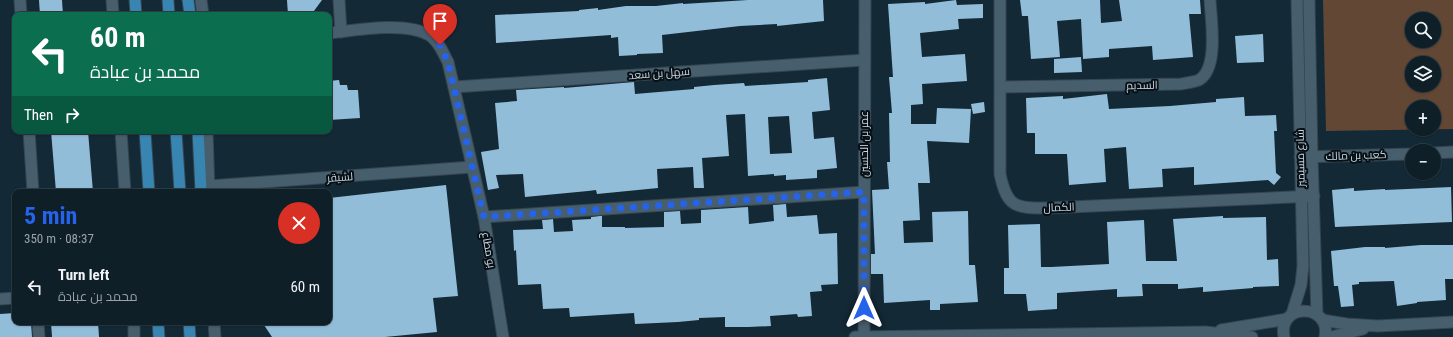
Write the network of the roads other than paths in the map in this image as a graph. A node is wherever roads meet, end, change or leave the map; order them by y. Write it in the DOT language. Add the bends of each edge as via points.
graph roads {
  1 [pos="20,0"];
  2 [pos="112,0"];
  3 [pos="135,0"];
  4 [pos="168,0"];
  5 [pos="188,0"];
  6 [pos="202,0"];
  7 [pos="339,0"];
  8 [pos="865,0"];
  9 [pos="1000,0"];
  10 [pos="1210,0"];
  11 [pos="1298,0"];
  12 [pos="1310,0"];
  13 [pos="21,12"];
  14 [pos="113,12"];
  15 [pos="136,12"];
  16 [pos="169,12"];
  17 [pos="190,12"];
  18 [pos="203,12"];
  19 [pos="341,32"];
  20 [pos="332,33"];
  21 [pos="864,60"];
  22 [pos="454,87"];
  23 [pos="1001,88"];
  24 [pos="29,134"];
  25 [pos="121,134"];
  26 [pos="144,134"];
  27 [pos="176,134"];
  28 [pos="198,134"];
  29 [pos="207,134"];
  30 [pos="1453,152"];
  31 [pos="1441,153"];
  32 [pos="1405,154"];
  33 [pos="1300,157"];
  34 [pos="1312,157"];
  35 [pos="472,167"];
  36 [pos="33,189"];
  37 [pos="125,189"];
  38 [pos="149,189"];
  39 [pos="180,189"];
  40 [pos="206,189"];
  41 [pos="206,189"];
  42 [pos="218,189"];
  43 [pos="864,192"];
  44 [pos="1301,196"];
  45 [pos="1314,196"];
  46 [pos="484,217"];
  47 [pos="12,298"];
  48 [pos="0,299"];
  49 [pos="1289,317"];
  50 [pos="1319,317"];
  51 [pos="1453,322"];
  52 [pos="38,325"];
  53 [pos="134,325"];
  54 [pos="158,325"];
  55 [pos="189,325"];
  56 [pos="214,325"];
  57 [pos="1378,326"];
  58 [pos="1205,332"];
  59 [pos="39,337"];
  60 [pos="134,337"];
  61 [pos="159,337"];
  62 [pos="190,337"];
  63 [pos="214,337"];
  64 [pos="503,337"];
  65 [pos="855,337"];
  66 [pos="864,337"];
  67 [pos="1252,337"];
  68 [pos="1284,337"];
  69 [pos="1325,337"];
  70 [pos="1331,337"];
  1 -- 13 [label="street"];
  2 -- 14 [label="street"];
  3 -- 15 [label="main road"];
  4 -- 16 [label="main road"];
  5 -- 17 [label="main road"];
  6 -- 18 [label="street"];
  7 -- 19 [label="street"];
  8 -- 21 [label="street, عمر بن الحسين"];
  9 -- 23 [label="street, الكمال"];
  10 -- 23 [label="street, السديم" via="1212,59 1199,80 1181,84"];
  11 -- 33 [label="street, شارع مسيمير"];
  12 -- 34 [label="street, شارع مسيمير"];
  19 -- 20 [label="street, بو مطاع"];
  19 -- 22 [label="street, بو مطاع" via="393,27 412,29 429,35 440,45 448,62"];
  21 -- 22 [label="street, سهل بن سعد"];
  21 -- 43 [label="street, عمر بن الحسين"];
  22 -- 35 [label="street, بو مطاع"];
  23 -- 44 [label="street, الكمال" via="1000,174 1003,190 1010,201 1024,208"];
  24 -- 36 [label="street"];
  25 -- 37 [label="street"];
  26 -- 38 [label="main road"];
  27 -- 39 [label="main road"];
  28 -- 40 [label="main road"];
  29 -- 41 [label="street"];
  30 -- 31 [label="street"];
  32 -- 34 [label="street, كعب بن مالك"];
  33 -- 34 [label="street, كعب بن مالك"];
  33 -- 44 [label="street, شارع مسيمير"];
  34 -- 45 [label="street, شارع مسيمير"];
  35 -- 42 [label="street, لشيقر"];
  35 -- 46 [label="street, بو مطاع"];
  43 -- 46 [label="street"];
  43 -- 66 [label="street, عمر بن الحسين"];
  44 -- 45 [label="street, الكمال"];
  44 -- 49 [label="street, شارع مسيمير" via="1303,266 1301,286"];
  45 -- 50 [label="street, شارع مسيمير"];
  46 -- 64 [label="street, بو مطاع"];
  47 -- 48 [label="street"];
  49 -- 50 [label="street" via="1304,310"];
  49 -- 58 [label="street"];
  49 -- 68 [label="street, شارع مسيمير" via="1284,325"];
  50 -- 57 [label="street" via="1347,324"];
  50 -- 69 [label="street, شارع مسيمير" via="1325,326"];
  51 -- 57 [label="street"];
  52 -- 59 [label="street"];
  53 -- 60 [label="street"];
  54 -- 61 [label="main road"];
  55 -- 62 [label="main road"];
  56 -- 63 [label="street"];
  57 -- 70 [label="street"];
  58 -- 66 [label="street"];
  58 -- 67 [label="street"];
  65 -- 66 [label="street"];
}
